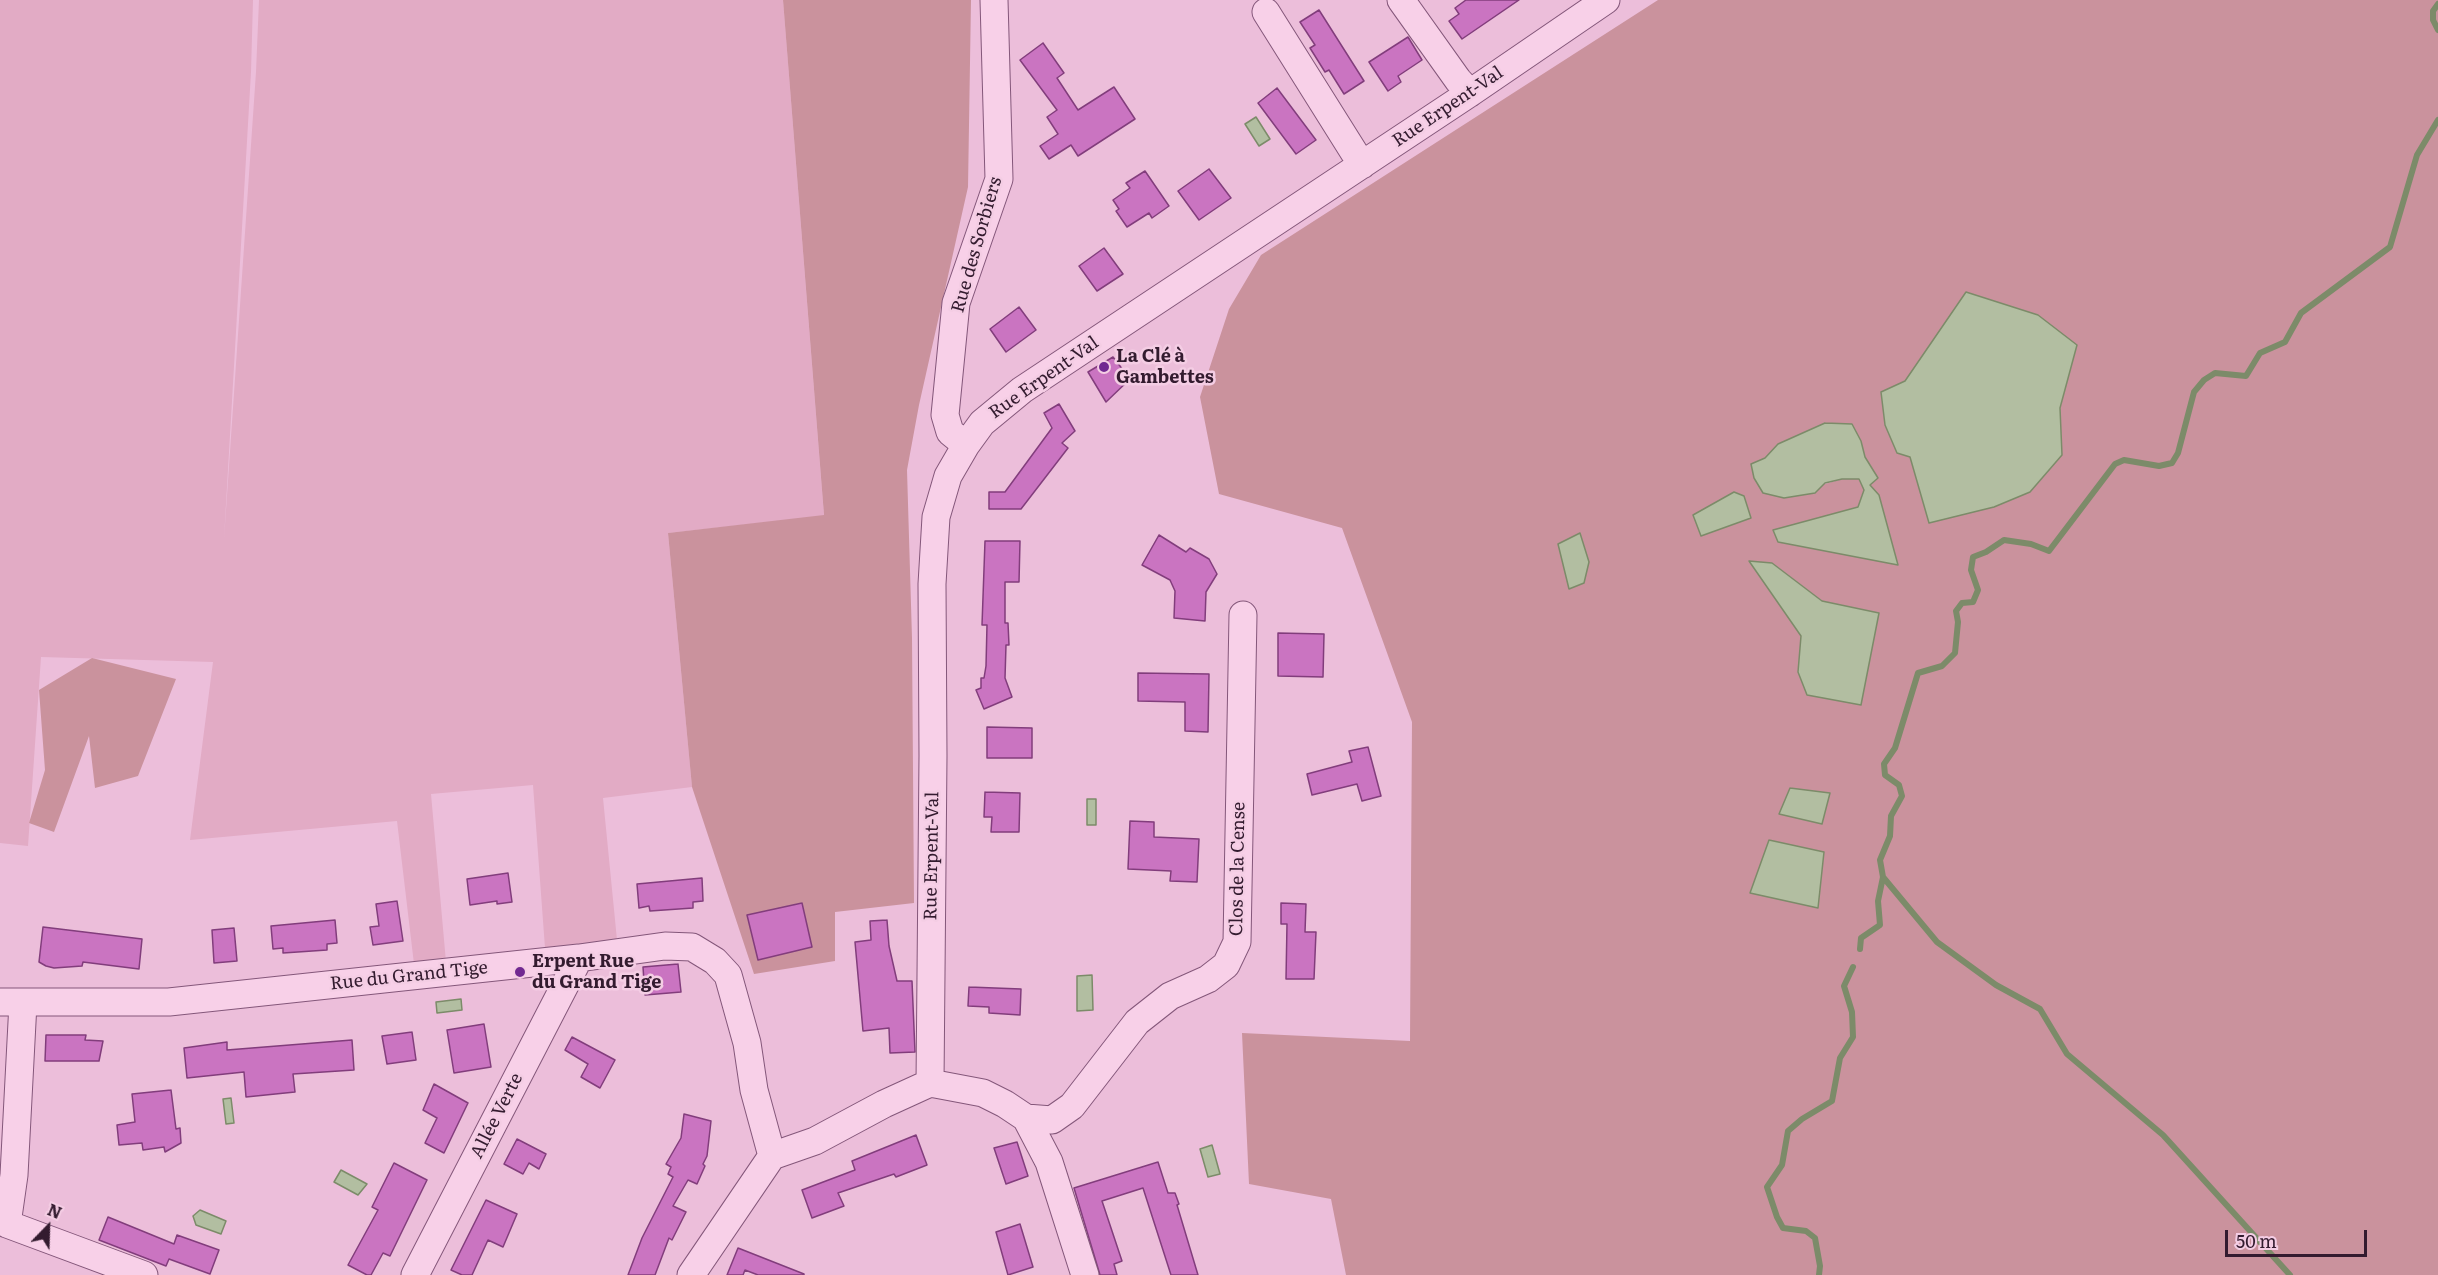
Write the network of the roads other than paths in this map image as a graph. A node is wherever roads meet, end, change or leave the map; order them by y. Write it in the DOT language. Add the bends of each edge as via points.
graph roads {
  1 [pos="994,0"];
  2 [pos="1401,0"];
  3 [pos="1414,0"];
  4 [pos="1605,0"];
  5 [pos="1266,12"];
  6 [pos="1474,90"];
  7 [pos="1362,165"];
  8 [pos="966,444"];
  9 [pos="1243,615"];
  10 [pos="579,958"];
  11 [pos="11,1002"];
  12 [pos="930,1083"];
  13 [pos="1026,1118"];
  14 [pos="772,1156"];
  15 [pos="4,1223"];
  16 [pos="144,1275"];
  17 [pos="415,1275"];
  18 [pos="691,1275"];
  19 [pos="1085,1275"];
  1 -- 8 [label="street, Rue des Sorbiers" via="999,179 956,303 945,415 950,432"];
  2 -- 6 [label="street" via="1458,80"];
  3 -- 6 [label="street"];
  4 -- 6 [label="street, Rue Erpent-Val"];
  5 -- 7 [label="street"];
  6 -- 7 [label="street, Rue Erpent-Val"];
  7 -- 8 [label="street, Rue Erpent-Val" via="1022,390 982,423"];
  8 -- 12 [label="street, Rue Erpent-Val" via="948,476 936,517 932,584"];
  9 -- 13 [label="street, Clos de la Cense" via="1238,942 1226,965 1208,980 1170,996 1137,1022 1072,1106 1052,1120"];
  10 -- 11 [label="street, Rue du Grand Tige" via="169,1002"];
  10 -- 14 [label="street, Rue du Grand Tige" via="665,946 692,947 715,961 728,975 737,1003"];
  10 -- 17 [label="street, Allée Verte"];
  11 -- 15 [label="street" via="14,1175"];
  12 -- 13 [label="street" via="983,1094"];
  12 -- 14 [label="street" via="815,1141"];
  13 -- 19 [label="street" via="1049,1162"];
  14 -- 18 [label="street"];
  15 -- 16 [label="street"];
}
